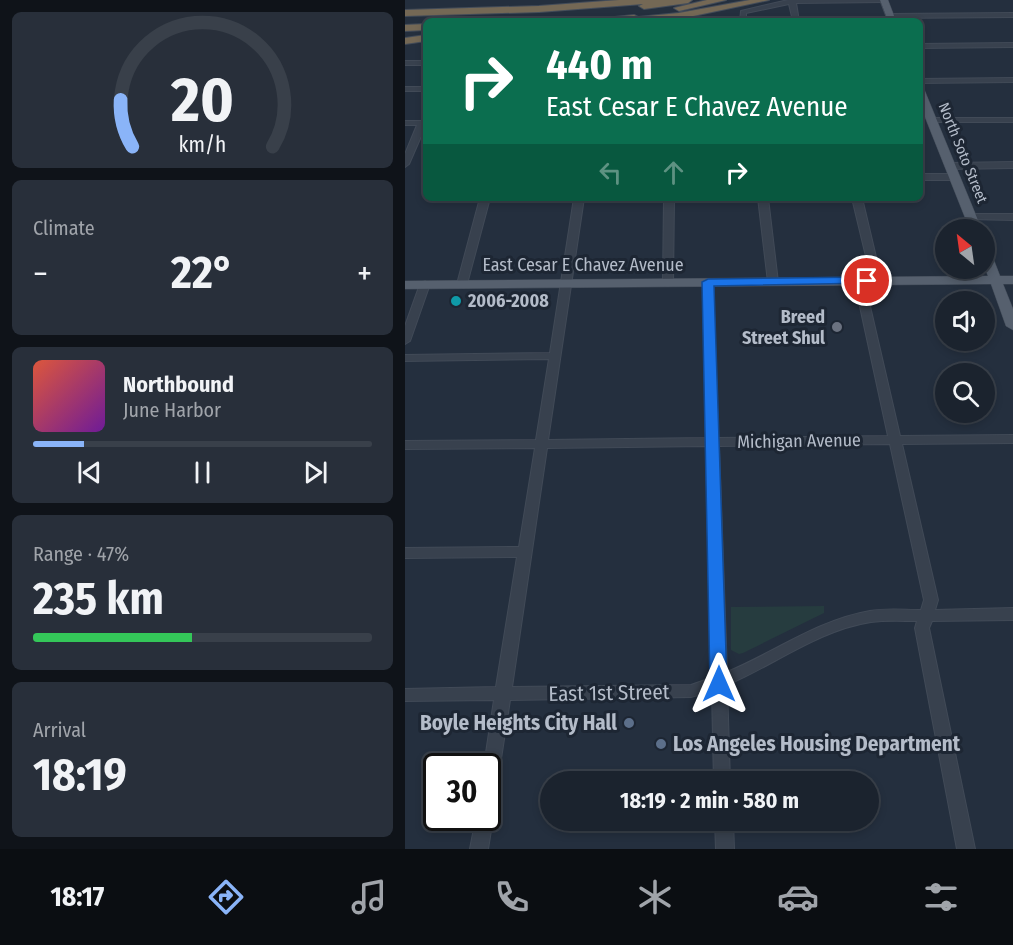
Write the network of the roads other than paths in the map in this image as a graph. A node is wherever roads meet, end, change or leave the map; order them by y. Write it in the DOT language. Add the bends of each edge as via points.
graph roads {
  1 [pos="604,0"];
  2 [pos="654,0"];
  3 [pos="688,0"];
  4 [pos="722,0"];
  5 [pos="733,0"];
  6 [pos="765,0"];
  7 [pos="884,0"];
  8 [pos="792,1"];
  9 [pos="405,4"];
  10 [pos="1013,15"];
  11 [pos="490,18"];
  12 [pos="608,18"];
  13 [pos="615,18"];
  14 [pos="657,18"];
  15 [pos="743,18"];
  16 [pos="795,18"];
  17 [pos="891,18"];
  18 [pos="405,19"];
  19 [pos="423,22"];
  20 [pos="405,32"];
  21 [pos="423,33"];
  22 [pos="423,34"];
  23 [pos="405,41"];
  24 [pos="1013,45"];
  25 [pos="923,46"];
  26 [pos="405,63"];
  27 [pos="423,63"];
  28 [pos="1013,80"];
  29 [pos="923,81"];
  30 [pos="405,89"];
  31 [pos="423,89"];
  32 [pos="923,99"];
  33 [pos="933,120"];
  34 [pos="1013,120"];
  35 [pos="405,123"];
  36 [pos="423,123"];
  37 [pos="423,125"];
  38 [pos="405,164"];
  39 [pos="1013,165"];
  40 [pos="953,171"];
  41 [pos="923,176"];
  42 [pos="484,201"];
  43 [pos="579,201"];
  44 [pos="669,201"];
  45 [pos="763,201"];
  46 [pos="858,201"];
  47 [pos="971,217"];
  48 [pos="1013,217"];
  49 [pos="995,280"];
  50 [pos="1013,280"];
  51 [pos="867,281"];
  52 [pos="708,282"];
  53 [pos="773,282"];
  54 [pos="567,283"];
  55 [pos="668,283"];
  56 [pos="425,284"];
  57 [pos="462,284"];
  58 [pos="405,285"];
  59 [pos="1013,326"];
  60 [pos="405,341"];
  61 [pos="556,357"];
  62 [pos="405,358"];
  63 [pos="897,440"];
  64 [pos="1013,440"];
  65 [pos="713,442"];
  66 [pos="543,443"];
  67 [pos="405,445"];
  68 [pos="525,552"];
  69 [pos="405,553"];
  70 [pos="1013,614"];
  71 [pos="927,615"];
  72 [pos="719,684"];
  73 [pos="502,694"];
  74 [pos="405,695"];
  75 [pos="493,753"];
  76 [pos="722,771"];
  77 [pos="482,831"];
  78 [pos="724,831"];
  79 [pos="479,849"];
  80 [pos="725,849"];
  81 [pos="966,849"];
  1 -- 9 [label="highway"];
  2 -- 18 [label="highway"];
  3 -- 11 [label="highway" via="589,12"];
  4 -- 12 [label="highway"];
  5 -- 13 [label="highway" via="658,15"];
  6 -- 14 [label="highway"];
  7 -- 8 [label="street"];
  7 -- 17 [label="main road"];
  8 -- 15 [label="street" via="743,12"];
  8 -- 16 [label="street"];
  10 -- 17 [label="street"];
  18 -- 19 [label="highway"];
  20 -- 21 [label="highway"];
  22 -- 23 [label="highway"];
  24 -- 25 [label="street"];
  26 -- 27 [label="street"];
  28 -- 29 [label="street"];
  30 -- 31 [label="street"];
  32 -- 33 [label="main road, North Soto Street"];
  33 -- 34 [label="street"];
  33 -- 40 [label="main road, North Soto Street"];
  35 -- 36 [label="street"];
  37 -- 38 [label="street"];
  39 -- 40 [label="street"];
  40 -- 41 [label="street"];
  40 -- 47 [label="main road, North Soto Street"];
  42 -- 57 [label="street"];
  43 -- 54 [label="street"];
  44 -- 55 [label="street"];
  45 -- 53 [label="street"];
  46 -- 51 [label="street" via="875,274"];
  47 -- 48 [label="street"];
  49 -- 50 [label="main road, East Cesar E Chavez Avenue"];
  49 -- 51 [label="main road, East Cesar E Chavez Avenue"];
  49 -- 59 [label="main road"];
  51 -- 53 [label="main road, East Cesar E Chavez Avenue"];
  51 -- 63 [label="street" via="861,288"];
  52 -- 53 [label="main road, East Cesar E Chavez Avenue"];
  52 -- 55 [label="main road, East Cesar E Chavez Avenue"];
  52 -- 65 [label="street"];
  54 -- 55 [label="main road, East Cesar E Chavez Avenue"];
  54 -- 57 [label="main road, East Cesar E Chavez Avenue"];
  54 -- 61 [label="street"];
  56 -- 57 [label="main road, East Cesar E Chavez Avenue"];
  56 -- 58 [label="main road, East Cesar E Chavez Avenue"];
  56 -- 60 [label="street"];
  61 -- 62 [label="street"];
  61 -- 66 [label="street"];
  63 -- 64 [label="street, Michigan Avenue"];
  63 -- 65 [label="street, Michigan Avenue"];
  63 -- 71 [label="street" via="931,600"];
  65 -- 66 [label="street, Michigan Avenue"];
  65 -- 72 [label="street"];
  66 -- 67 [label="street, Michigan Avenue"];
  66 -- 68 [label="street"];
  68 -- 69 [label="street"];
  68 -- 73 [label="street"];
  70 -- 71 [label="street, East 1st Street"];
  71 -- 72 [label="street, East 1st Street" via="872,616 839,623"];
  71 -- 81 [label="street" via="922,628"];
  72 -- 73 [label="street, East 1st Street" via="662,693"];
  72 -- 76 [label="street"];
  73 -- 74 [label="street, East 1st Street"];
  73 -- 75 [label="street"];
  77 -- 79 [label="street"];
  78 -- 80 [label="street"];
}
